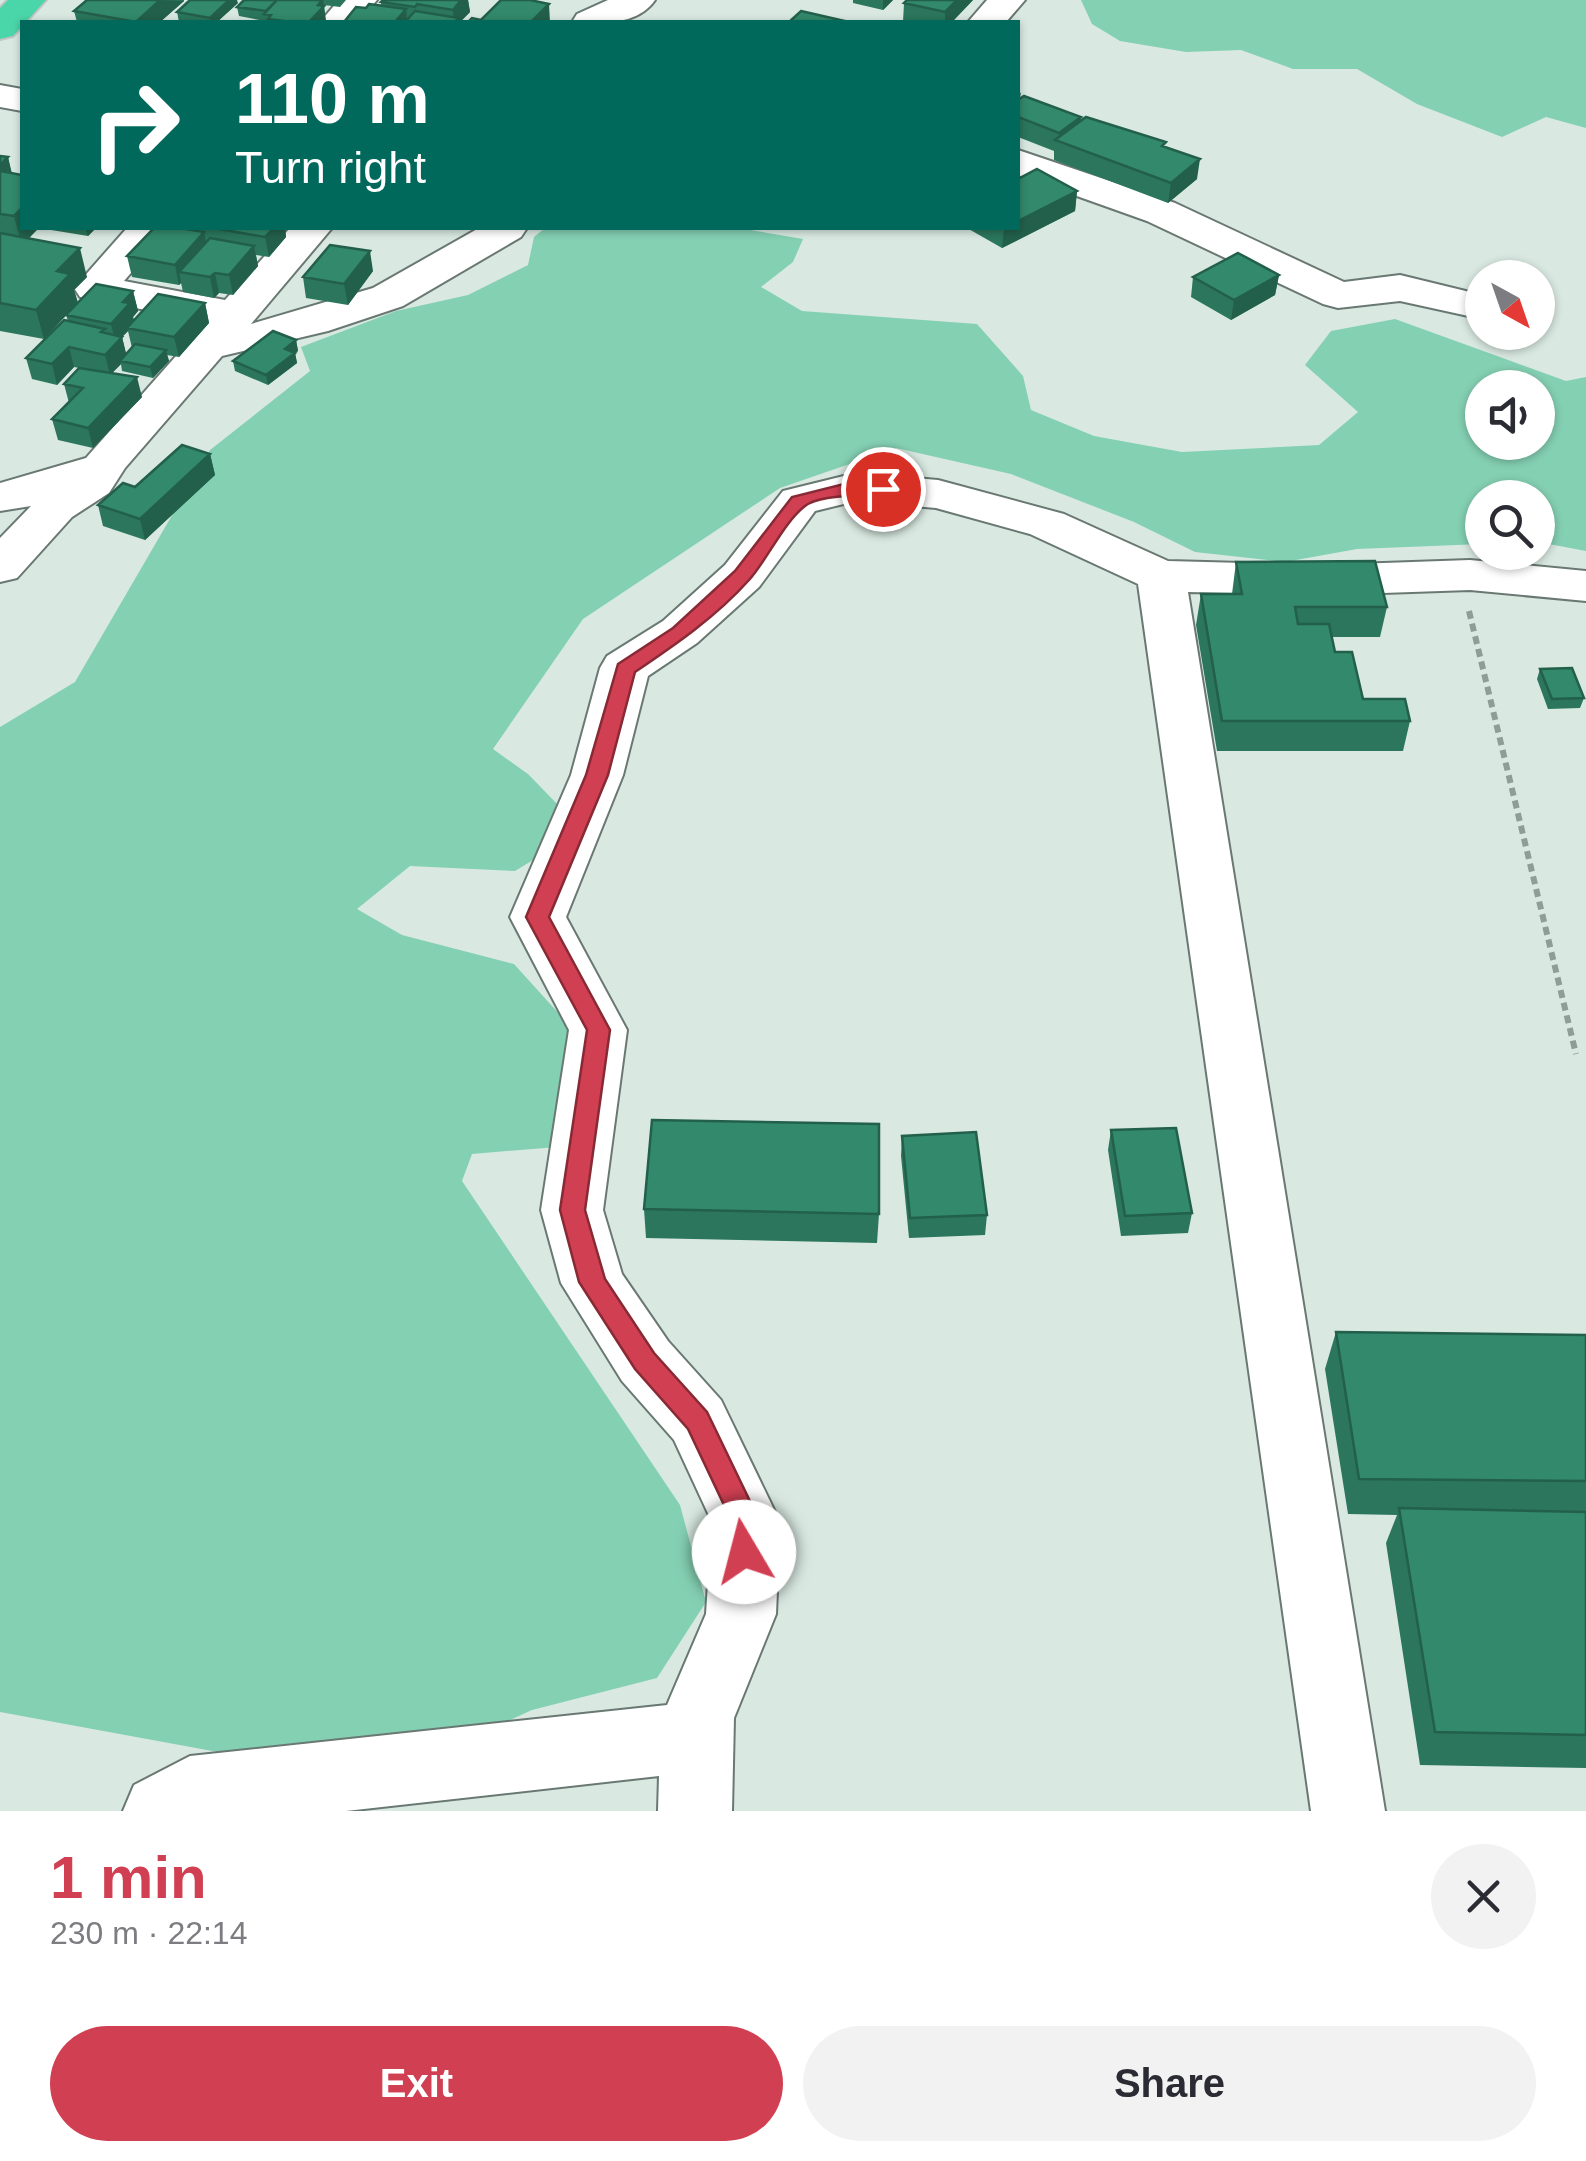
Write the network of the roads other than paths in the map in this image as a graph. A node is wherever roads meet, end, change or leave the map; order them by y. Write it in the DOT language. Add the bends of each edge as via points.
graph roads {
  1 [pos="28,0"];
  2 [pos="358,0"];
  3 [pos="637,0"];
  4 [pos="1007,0"];
  5 [pos="340,20"];
  6 [pos="594,20"];
  7 [pos="988,20"];
  8 [pos="0,28"];
  9 [pos="1020,163"];
  10 [pos="147,230"];
  11 [pos="310,230"];
  12 [pos="504,230"];
  13 [pos="1465,304"];
  14 [pos="220,331"];
  15 [pos="107,461"];
  16 [pos="0,497"];
  17 [pos="0,568"];
  18 [pos="1161,576"];
  19 [pos="1586,586"];
  20 [pos="697,1737"];
  21 [pos="160,1811"];
  22 [pos="696,1811"];
  23 [pos="1348,1811"];
  1 -- 8 [label="highway"];
  2 -- 5 [label="street"];
  3 -- 6 [label="street"];
  4 -- 7 [label="street"];
  9 -- 13 [label="street" via="1160,212 1338,295 1400,288"];
  10 -- 14 [label="street" via="95,288"];
  11 -- 14 [label="street"];
  12 -- 14 [label="street" via="388,296 313,322"];
  14 -- 15 [label="street"];
  15 -- 16 [label="street"];
  15 -- 17 [label="street" via="93,483 56,506"];
  18 -- 19 [label="street" via="1461,576"];
  18 -- 20 [label="street" via="1048,524 938,494 856,487 799,501 742,576 680,632 626,668 597,775 538,917 598,1030 572,1210 592,1282 644,1361 698,1420 746,1522 741,1614 698,1718"];
  18 -- 23 [label="street"];
  20 -- 21 [label="street" via="190,1792"];
  20 -- 22 [label="street"];
}
